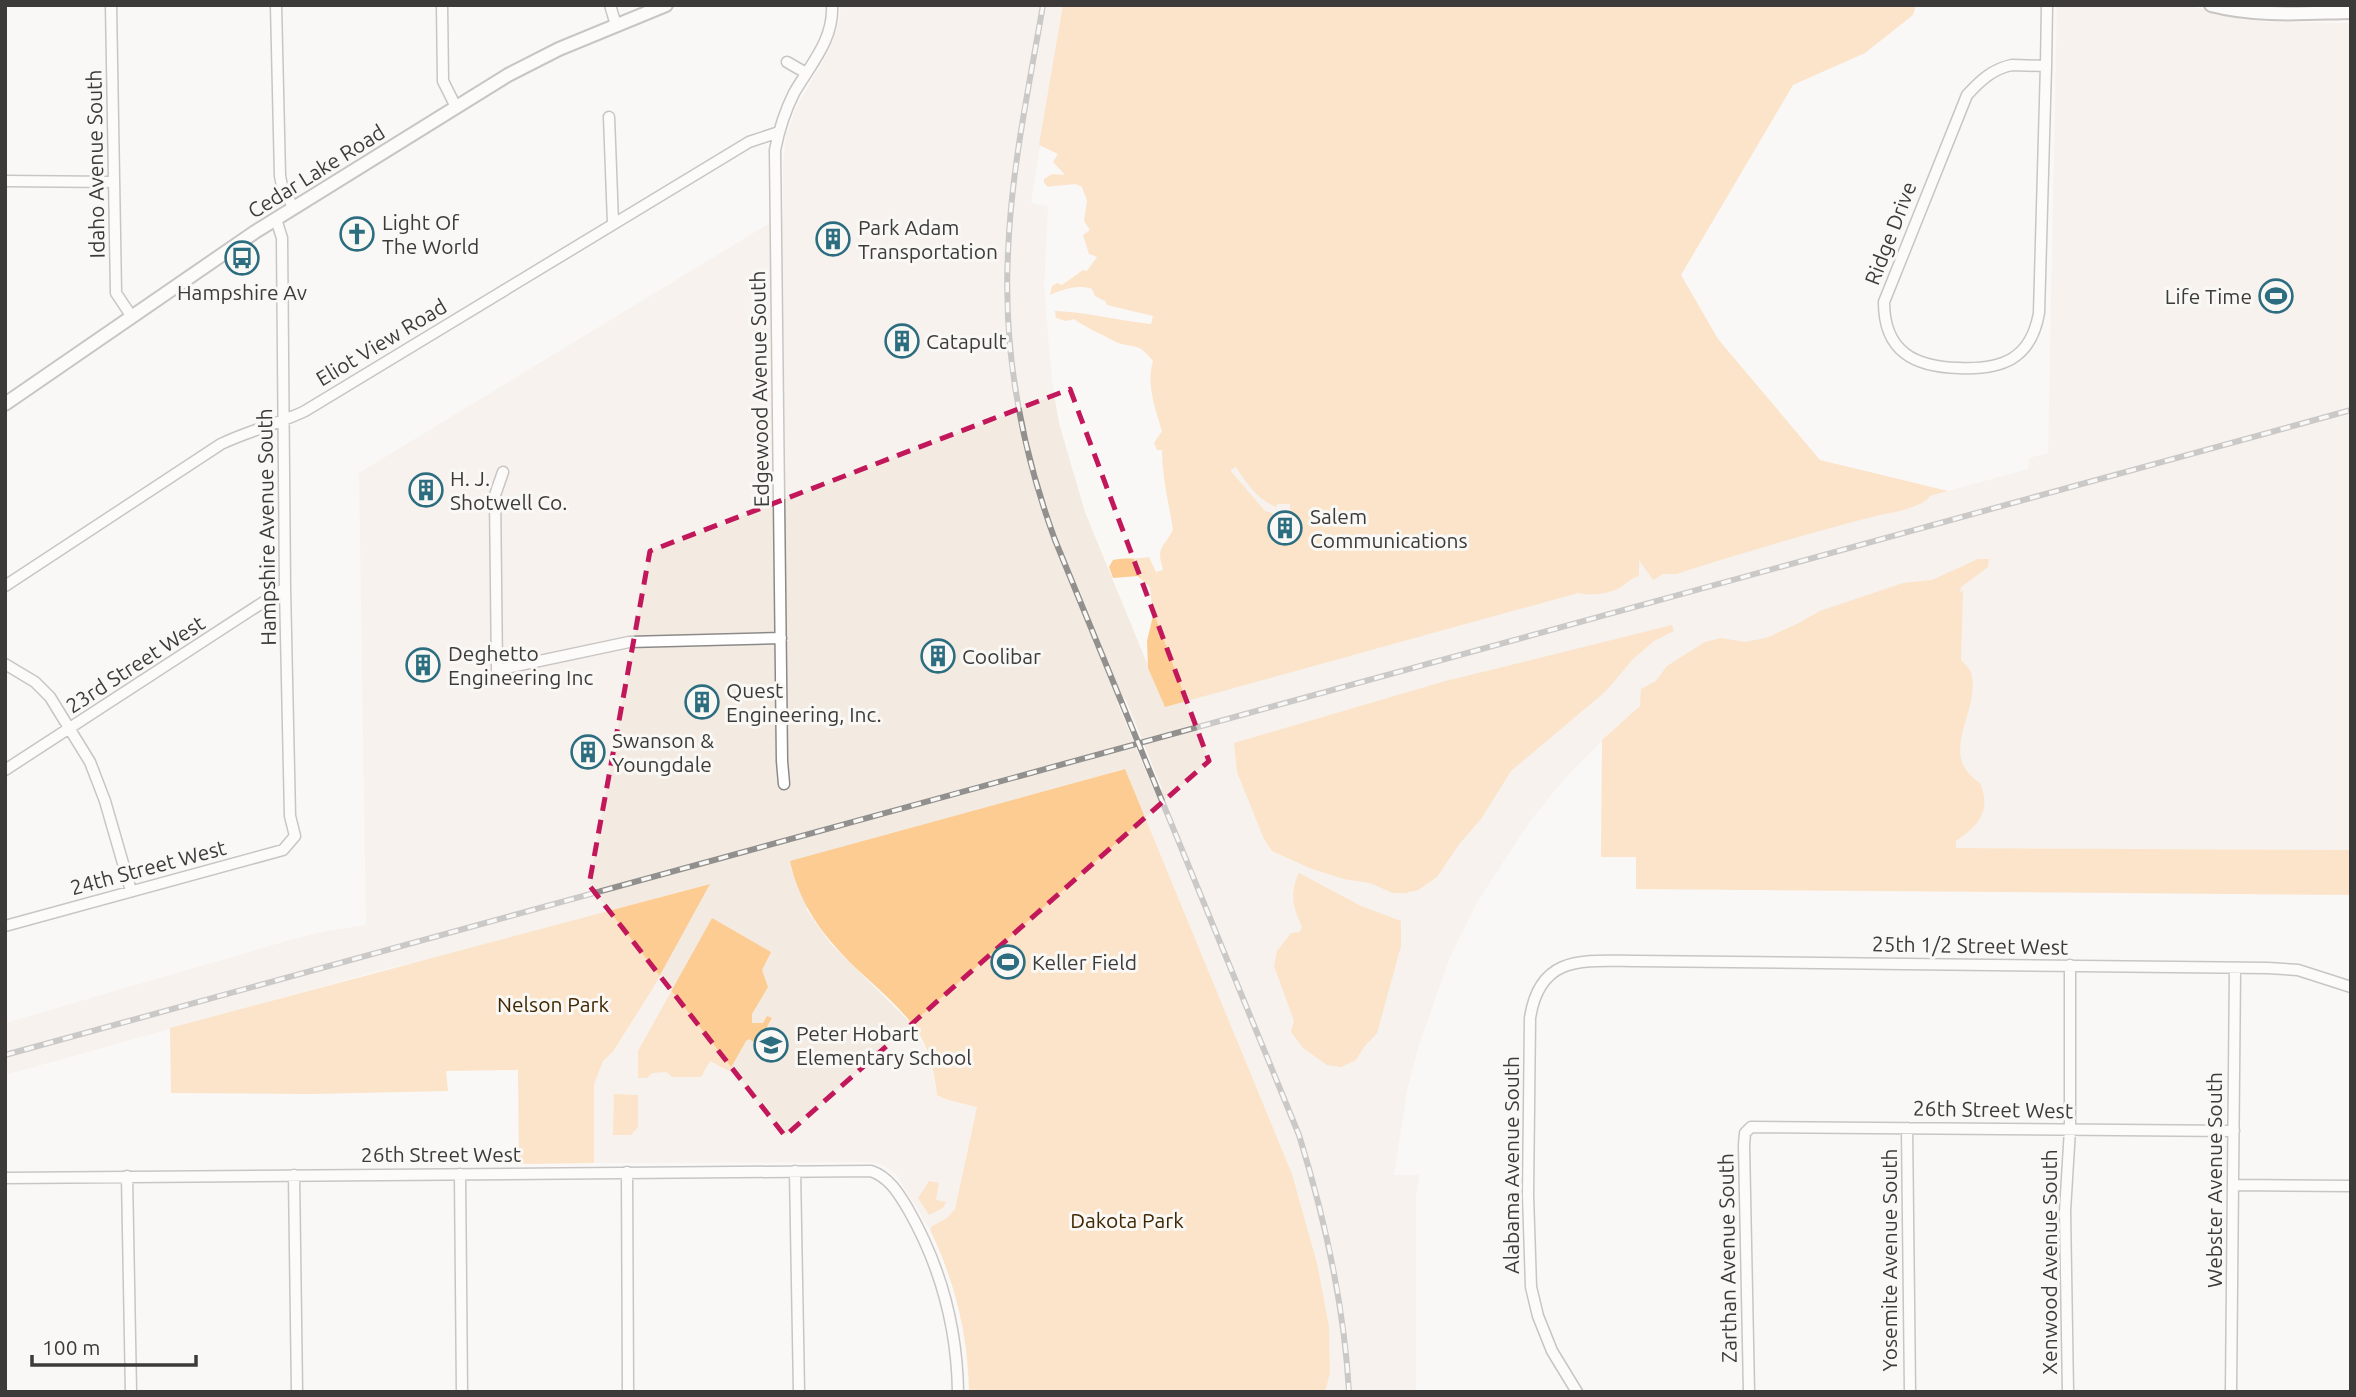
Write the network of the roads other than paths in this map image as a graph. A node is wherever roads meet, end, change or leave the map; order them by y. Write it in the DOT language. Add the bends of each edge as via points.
graph roads {
  1 [pos="111,5"];
  2 [pos="276,5"];
  3 [pos="442,5"];
  4 [pos="610,5"];
  5 [pos="666,5"];
  6 [pos="832,5"];
  7 [pos="2047,5"];
  8 [pos="2211,5"];
  9 [pos="2351,12"];
  10 [pos="616,25"];
  11 [pos="788,62"];
  12 [pos="2046,66"];
  13 [pos="806,73"];
  14 [pos="456,107"];
  15 [pos="609,117"];
  16 [pos="779,132"];
  17 [pos="5,181"];
  18 [pos="114,182"];
  19 [pos="293,207"];
  20 [pos="276,219"];
  21 [pos="613,223"];
  22 [pos="132,317"];
  23 [pos="5,404"];
  24 [pos="284,422"];
  25 [pos="503,472"];
  26 [pos="5,586"];
  27 [pos="285,588"];
  28 [pos="781,638"];
  29 [pos="5,664"];
  30 [pos="70,730"];
  31 [pos="5,770"];
  32 [pos="785,785"];
  33 [pos="295,836"];
  34 [pos="131,891"];
  35 [pos="5,926"];
  36 [pos="1587,961"];
  37 [pos="2070,965"];
  38 [pos="2235,968"];
  39 [pos="2351,987"];
  40 [pos="1751,1127"];
  41 [pos="1908,1128"];
  42 [pos="2070,1129"];
  43 [pos="2234,1131"];
  44 [pos="795,1171"];
  45 [pos="627,1172"];
  46 [pos="460,1174"];
  47 [pos="294,1175"];
  48 [pos="127,1177"];
  49 [pos="5,1178"];
  50 [pos="2234,1185"];
  51 [pos="2351,1186"];
  52 [pos="131,1392"];
  53 [pos="297,1392"];
  54 [pos="462,1392"];
  55 [pos="628,1392"];
  56 [pos="799,1392"];
  57 [pos="958,1392"];
  58 [pos="1577,1392"];
  59 [pos="1749,1392"];
  60 [pos="1910,1392"];
  61 [pos="2068,1392"];
  62 [pos="2231,1392"];
  1 -- 18 [label="street, Idaho Avenue South"];
  2 -- 19 [label="street" via="280,176"];
  3 -- 14 [label="street" via="443,81"];
  4 -- 10 [label="street"];
  5 -- 10 [label="street, Cedar Lake Road"];
  6 -- 13 [label="street, Edgewood Avenue South" via="831,26"];
  7 -- 12 [label="street, Ridge Drive"];
  8 -- 9 [label="street" via="2271,14"];
  10 -- 14 [label="street, Cedar Lake Road" via="534,61"];
  11 -- 13 [label="street"];
  12 -- 12 [label="street, Ridge Drive" via="1997,68 1967,95 1959,111 1884,302 1884,316 1895,342 1920,363 1973,369 2005,364 2036,329"];
  13 -- 16 [label="street, Edgewood Avenue South"];
  14 -- 19 [label="street, Cedar Lake Road"];
  15 -- 21 [label="street"];
  16 -- 21 [label="street, Eliot View Road" via="749,142"];
  16 -- 28 [label="street, Edgewood Avenue South" via="775,150"];
  17 -- 18 [label="street"];
  18 -- 22 [label="street, Idaho Avenue South" via="116,293"];
  19 -- 20 [label="street, Cedar Lake Road"];
  20 -- 22 [label="street, Cedar Lake Road"];
  20 -- 24 [label="street, Hampshire Avenue South" via="282,238"];
  21 -- 24 [label="street, Eliot View Road"];
  22 -- 23 [label="street, Cedar Lake Road"];
  24 -- 26 [label="street, Eliot View Road" via="222,444"];
  24 -- 27 [label="street, Hampshire Avenue South"];
  25 -- 28 [label="street" via="495,495 497,670 629,642"];
  27 -- 30 [label="street, 23rd Street West"];
  27 -- 33 [label="street, Hampshire Avenue South" via="290,816"];
  28 -- 32 [label="street, Edgewood Avenue South"];
  29 -- 30 [label="street" via="50,697"];
  30 -- 31 [label="street, 23rd Street West"];
  30 -- 34 [label="street" via="99,781"];
  33 -- 34 [label="street, 24th Street West" via="283,850"];
  34 -- 35 [label="street, 24th Street West"];
  36 -- 37 [label="street, 25th 1/2 Street West"];
  36 -- 58 [label="street, Alabama Avenue South" via="1565,964 1547,976 1532,1002 1530,1018 1531,1287 1552,1351"];
  37 -- 38 [label="street, 25th 1/2 Street West"];
  37 -- 42 [label="street, Xenwood Avenue South"];
  38 -- 39 [label="street, 25th 1/2 Street West" via="2298,970"];
  38 -- 43 [label="street, Webster Avenue South"];
  40 -- 41 [label="street, 26th Street West"];
  40 -- 59 [label="street, Zarthan Avenue South" via="1744,1145"];
  41 -- 42 [label="street, 26th Street West"];
  41 -- 60 [label="street, Yosemite Avenue South"];
  42 -- 43 [label="street, 26th Street West"];
  42 -- 61 [label="street, Xenwood Avenue South" via="2064,1211"];
  43 -- 50 [label="street, Webster Avenue South"];
  44 -- 45 [label="street, 26th Street West"];
  44 -- 56 [label="street"];
  44 -- 57 [label="street, 26th Street West" via="865,1170 889,1182 924,1239 944,1292"];
  45 -- 46 [label="street, 26th Street West"];
  45 -- 55 [label="street"];
  46 -- 47 [label="street, 26th Street West"];
  46 -- 54 [label="street"];
  47 -- 48 [label="street, 26th Street West"];
  47 -- 53 [label="street"];
  48 -- 49 [label="street, 26th Street West"];
  48 -- 52 [label="street"];
  50 -- 51 [label="street"];
  50 -- 62 [label="street, Webster Avenue South"];
}
